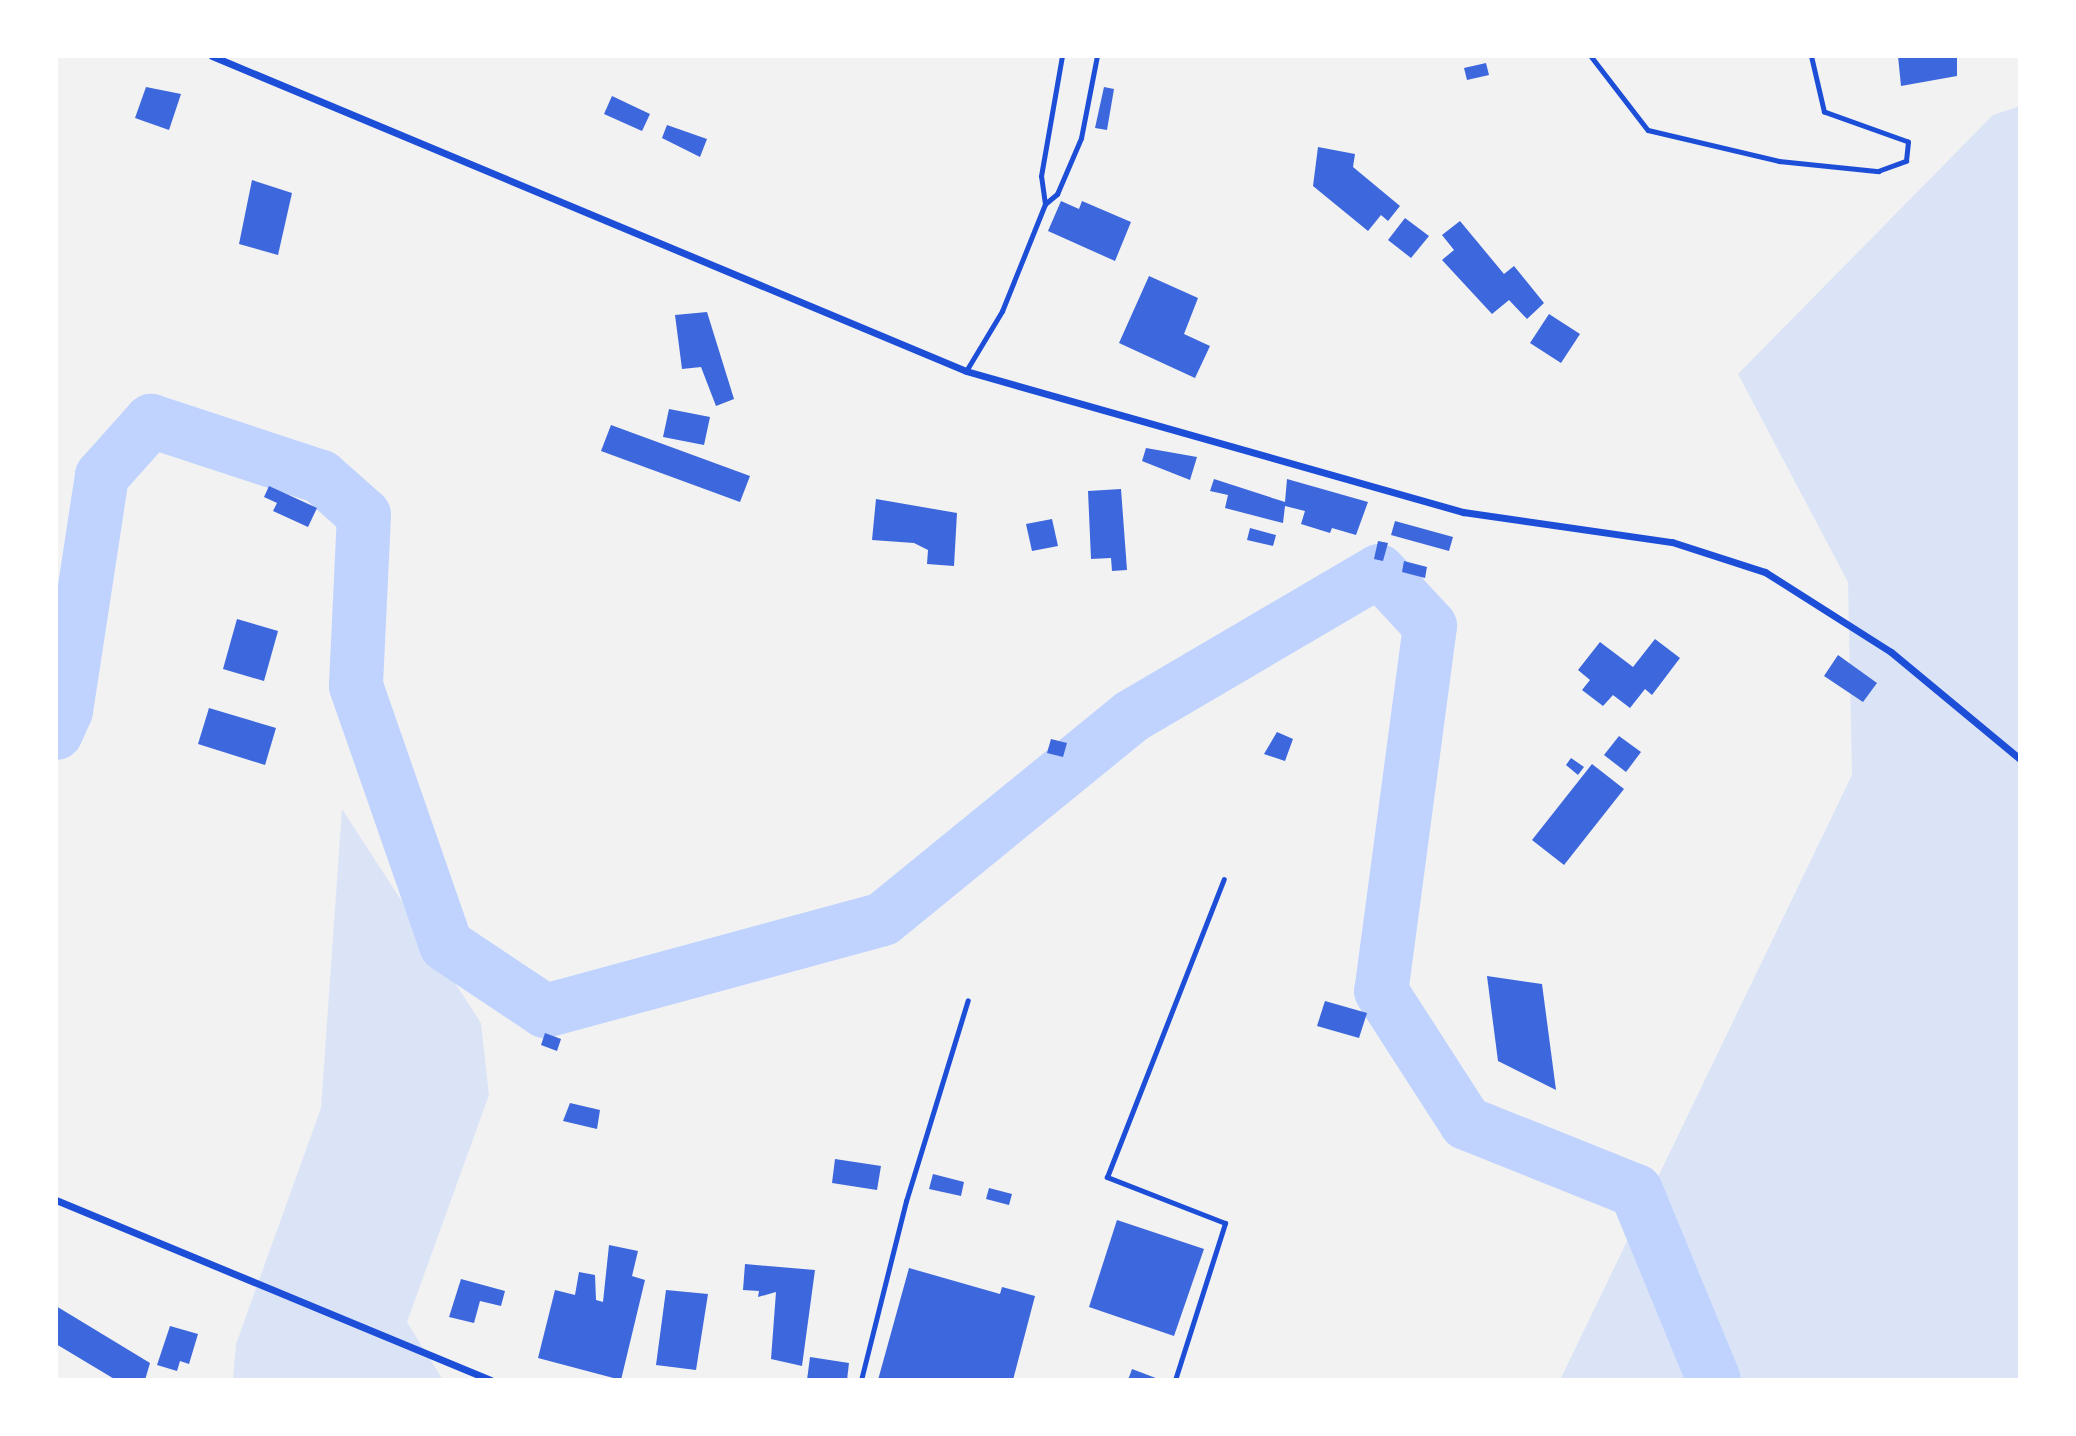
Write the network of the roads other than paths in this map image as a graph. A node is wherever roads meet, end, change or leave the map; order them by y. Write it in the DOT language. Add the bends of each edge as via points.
graph roads {
  1 [pos="212,56"];
  2 [pos="1062,56"];
  3 [pos="1097,56"];
  4 [pos="1045,204"];
  5 [pos="966,371"];
  6 [pos="2020,759"];
  7 [pos="1224,879"];
  8 [pos="968,1000"];
  9 [pos="56,1200"];
  10 [pos="491,1380"];
  11 [pos="861,1380"];
  12 [pos="1175,1380"];
  1 -- 5 [label="street"];
  2 -- 4 [label="lane" via="1041,176"];
  3 -- 4 [label="lane" via="1082,138"];
  4 -- 5 [label="lane" via="1002,311"];
  5 -- 6 [label="street" via="1463,512 1672,542 1765,572 1891,652"];
  7 -- 12 [label="lane" via="1107,1177 1226,1223"];
  8 -- 11 [label="lane" via="906,1201"];
  9 -- 10 [label="street"];
}
